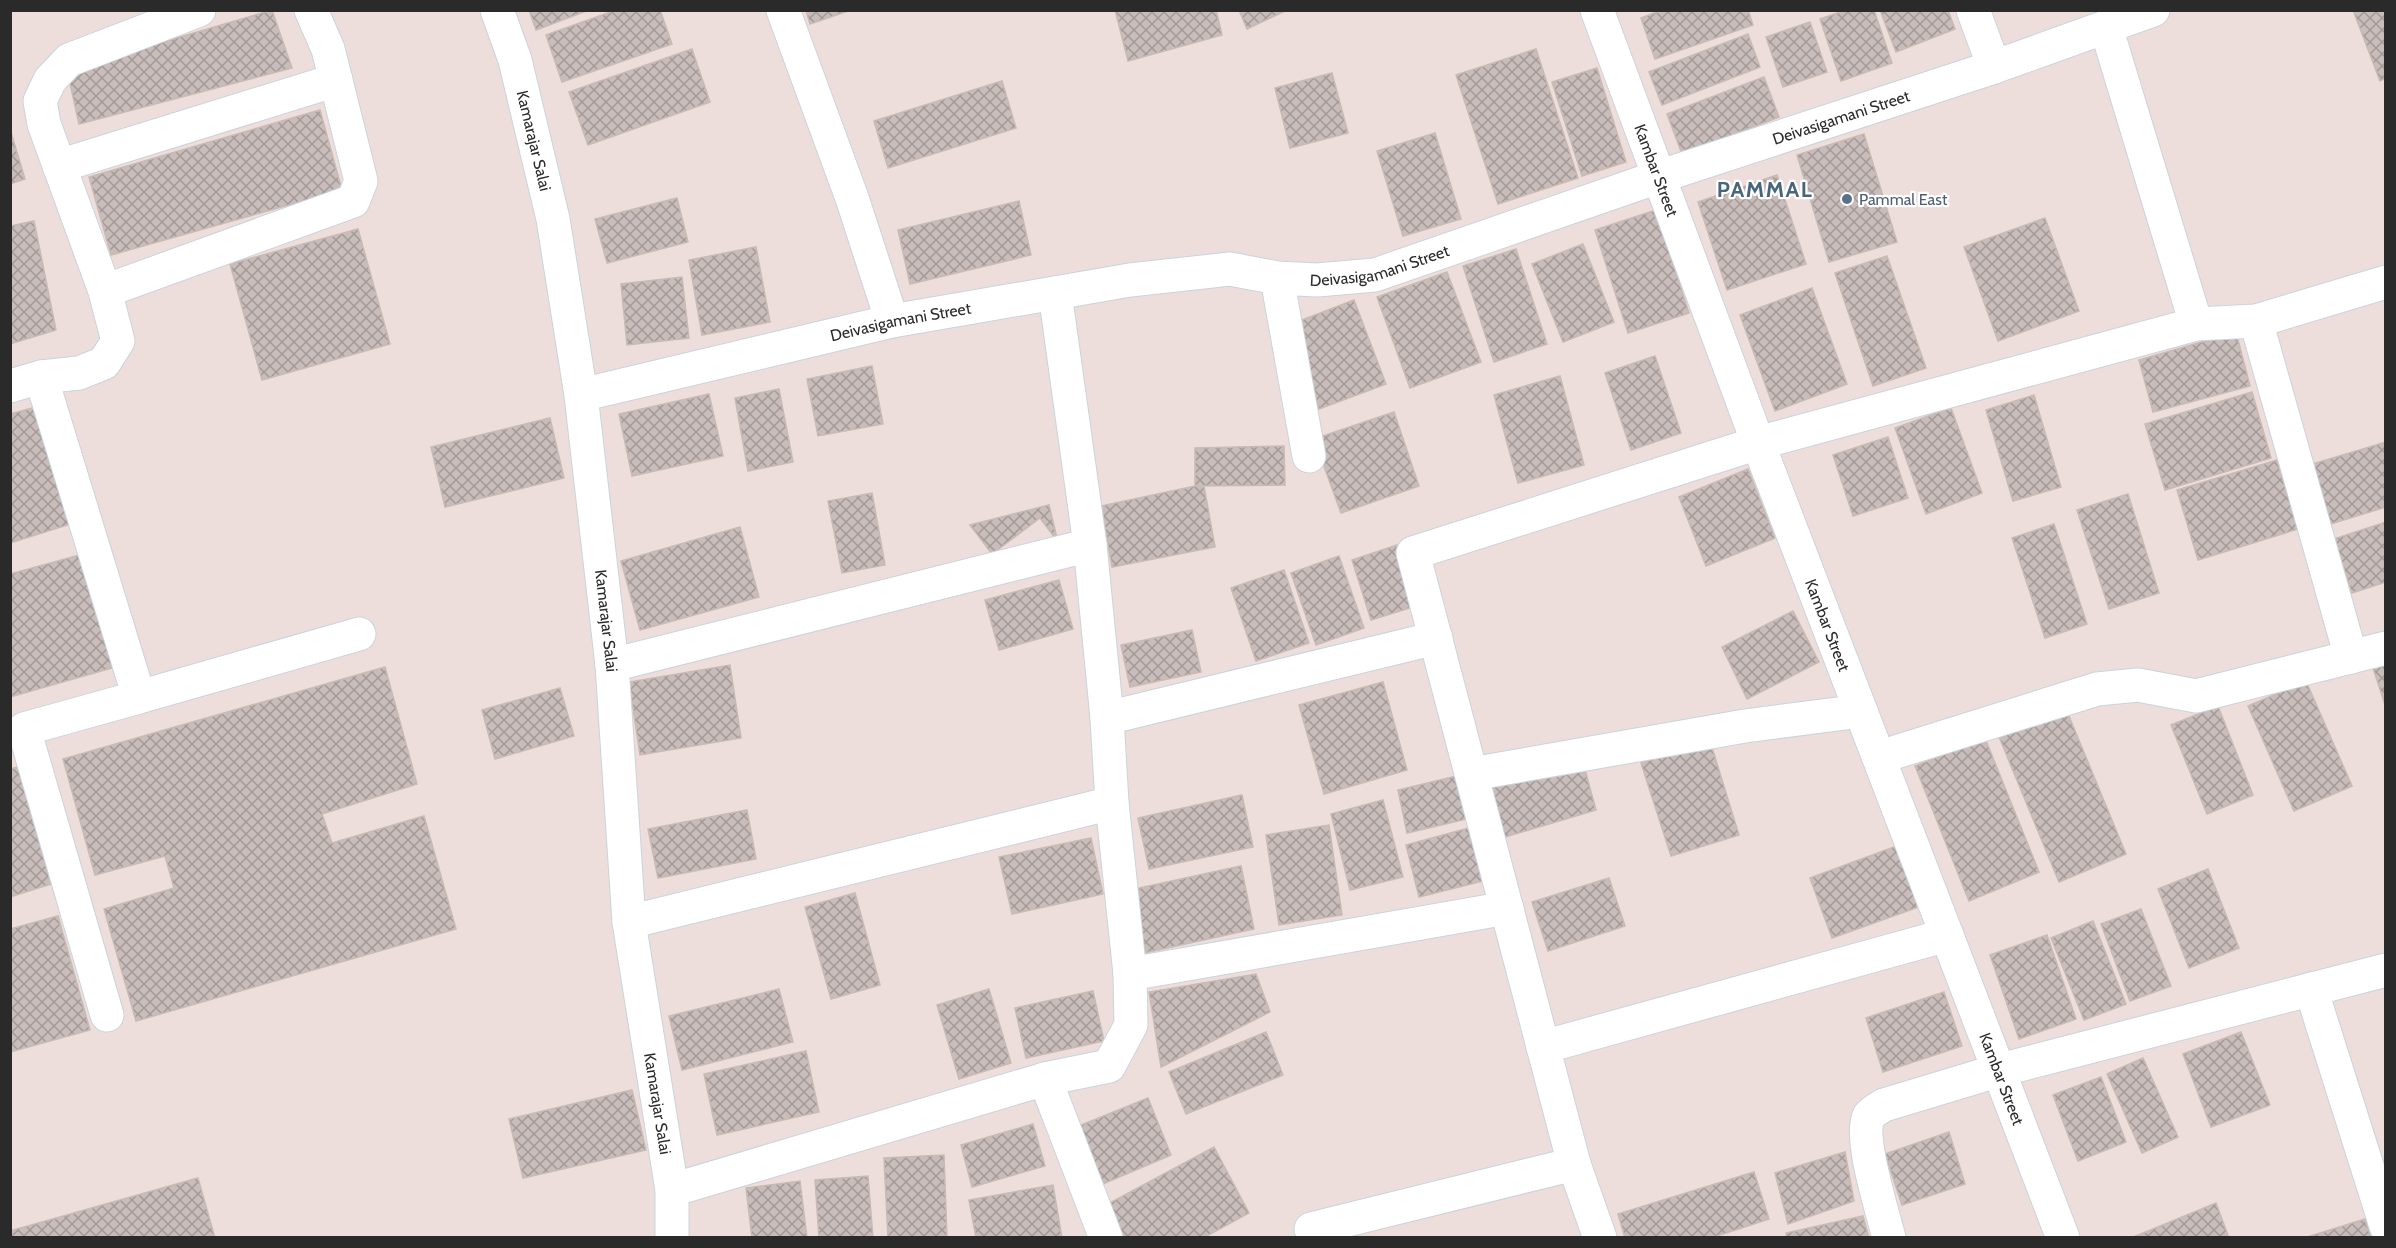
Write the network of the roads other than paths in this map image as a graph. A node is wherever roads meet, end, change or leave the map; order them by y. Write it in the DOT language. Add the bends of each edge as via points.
graph roads {
  1 [pos="199,10"];
  2 [pos="311,10"];
  3 [pos="497,10"];
  4 [pos="783,10"];
  5 [pos="1597,10"];
  6 [pos="1973,10"];
  7 [pos="2153,10"];
  8 [pos="2106,27"];
  9 [pos="1994,67"];
  10 [pos="336,80"];
  11 [pos="60,166"];
  12 [pos="1658,177"];
  13 [pos="1276,278"];
  14 [pos="2385,282"];
  15 [pos="105,291"];
  16 [pos="1055,292"];
  17 [pos="892,321"];
  18 [pos="2256,321"];
  19 [pos="2196,324"];
  20 [pos="26,382"];
  21 [pos="581,394"];
  22 [pos="1758,443"];
  23 [pos="1309,456"];
  24 [pos="1090,545"];
  25 [pos="359,634"];
  26 [pos="1436,638"];
  27 [pos="2385,648"];
  28 [pos="2351,657"];
  29 [pos="612,665"];
  30 [pos="139,698"];
  31 [pos="1862,711"];
  32 [pos="1107,718"];
  33 [pos="17,730"];
  34 [pos="1880,757"];
  35 [pos="1472,774"];
  36 [pos="1112,803"];
  37 [pos="1507,908"];
  38 [pos="629,922"];
  39 [pos="1947,935"];
  40 [pos="2385,970"];
  41 [pos="1130,974"];
  42 [pos="2311,989"];
  43 [pos="107,1015"];
  44 [pos="1543,1047"];
  45 [pos="2000,1070"];
  46 [pos="1045,1079"];
  47 [pos="1574,1164"];
  48 [pos="672,1190"];
  49 [pos="2385,1226"];
  50 [pos="1311,1229"];
  51 [pos="672,1238"];
  52 [pos="1106,1238"];
  53 [pos="1600,1238"];
  54 [pos="1889,1238"];
  55 [pos="2062,1238"];
  1 -- 11 [label="street" via="69,60 50,80 40,101"];
  2 -- 10 [label="street"];
  3 -- 21 [label="street, Kamarajar Salai" via="515,60 553,219"];
  4 -- 17 [label="street"];
  5 -- 12 [label="street, Kambar Street"];
  6 -- 9 [label="street"];
  7 -- 8 [label="street, Deivasigamani Street"];
  8 -- 9 [label="street, Deivasigamani Street"];
  8 -- 19 [label="street"];
  9 -- 12 [label="street, Deivasigamani Street"];
  10 -- 11 [label="street"];
  10 -- 15 [label="street" via="361,181 353,201"];
  11 -- 15 [label="street"];
  12 -- 13 [label="street, Deivasigamani Street" via="1375,275 1317,280"];
  12 -- 22 [label="street, Kambar Street"];
  13 -- 16 [label="street, Deivasigamani Street" via="1230,269"];
  13 -- 23 [label="street"];
  14 -- 18 [label="street"];
  15 -- 20 [label="street" via="118,341 104,363 79,373"];
  16 -- 17 [label="street, Deivasigamani Street"];
  16 -- 24 [label="street"];
  17 -- 21 [label="street, Deivasigamani Street"];
  18 -- 19 [label="street"];
  18 -- 28 [label="street"];
  19 -- 22 [label="street"];
  20 -- 30 [label="street"];
  21 -- 29 [label="street, Kamarajar Salai"];
  22 -- 26 [label="street" via="1413,553"];
  22 -- 31 [label="street, Kambar Street"];
  24 -- 29 [label="street"];
  24 -- 32 [label="street"];
  25 -- 30 [label="street"];
  26 -- 32 [label="street"];
  26 -- 35 [label="street"];
  27 -- 28 [label="street"];
  28 -- 34 [label="street" via="2196,696 2138,685 2097,689"];
  29 -- 38 [label="street, Kamarajar Salai"];
  30 -- 33 [label="street"];
  31 -- 34 [label="street, Kambar Street"];
  31 -- 35 [label="street" via="1745,726"];
  32 -- 36 [label="street"];
  33 -- 43 [label="street"];
  34 -- 39 [label="street, Kambar Street"];
  35 -- 37 [label="street"];
  36 -- 38 [label="street"];
  36 -- 41 [label="street"];
  37 -- 41 [label="street"];
  37 -- 44 [label="street"];
  38 -- 48 [label="street, Kamarajar Salai"];
  39 -- 44 [label="street"];
  39 -- 45 [label="street, Kambar Street"];
  40 -- 42 [label="street"];
  41 -- 46 [label="street" via="1131,1025 1109,1066"];
  42 -- 45 [label="street"];
  42 -- 49 [label="street"];
  44 -- 47 [label="street"];
  45 -- 54 [label="street" via="1884,1105 1870,1115 1865,1129 1868,1153"];
  45 -- 55 [label="street, Kambar Street"];
  46 -- 48 [label="street"];
  46 -- 52 [label="street"];
  47 -- 50 [label="street"];
  47 -- 53 [label="street"];
  48 -- 51 [label="street, Kamarajar Salai"];
}
